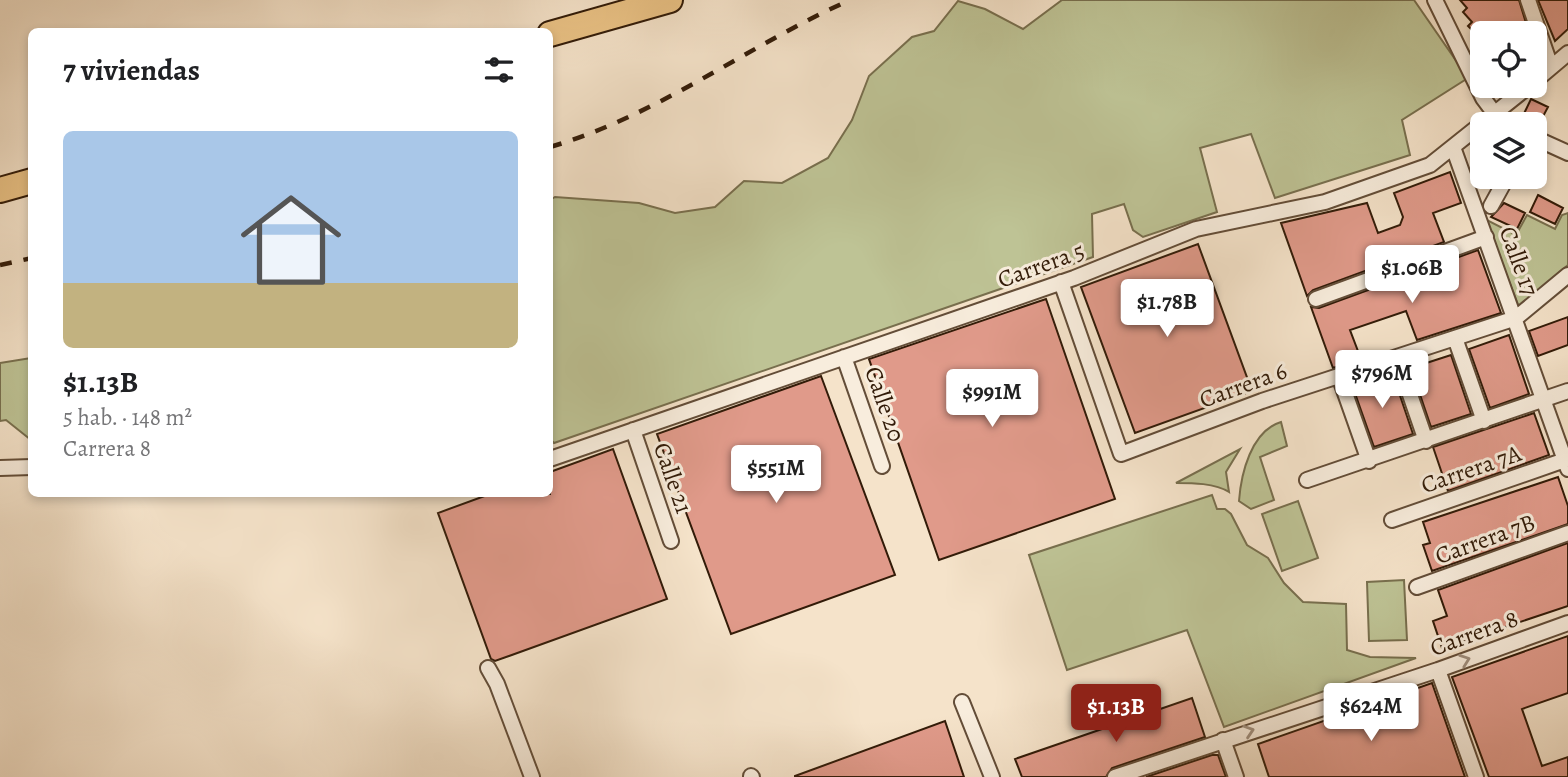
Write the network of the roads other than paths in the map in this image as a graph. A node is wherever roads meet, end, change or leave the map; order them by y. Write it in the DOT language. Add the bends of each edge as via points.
graph roads {
  1 [pos="670,0"];
  2 [pos="1435,0"];
  3 [pos="1528,0"];
  4 [pos="553,33"];
  5 [pos="1568,53"];
  6 [pos="1551,67"];
  7 [pos="1547,70"];
  8 [pos="1514,98"];
  9 [pos="1494,112"];
  10 [pos="1497,112"];
  11 [pos="1470,134"];
  12 [pos="1547,143"];
  13 [pos="1453,147"];
  14 [pos="1567,151"];
  15 [pos="28,182"];
  16 [pos="1500,189"];
  17 [pos="0,190"];
  18 [pos="1490,206"];
  19 [pos="1486,237"];
  20 [pos="1568,275"];
  21 [pos="1061,282"];
  22 [pos="1316,299"];
  23 [pos="1516,318"];
  24 [pos="1455,338"];
  25 [pos="844,357"];
  26 [pos="1396,357"];
  27 [pos="1339,376"];
  28 [pos="1568,391"];
  29 [pos="1545,399"];
  30 [pos="1484,421"];
  31 [pos="633,430"];
  32 [pos="1426,441"];
  33 [pos="553,458"];
  34 [pos="1369,460"];
  35 [pos="1566,465"];
  36 [pos="882,466"];
  37 [pos="28,467"];
  38 [pos="0,468"];
  39 [pos="1307,480"];
  40 [pos="1392,520"];
  41 [pos="1568,533"];
  42 [pos="671,541"];
  43 [pos="1417,587"];
  44 [pos="1568,623"];
  45 [pos="488,668"];
  46 [pos="1438,670"];
  47 [pos="962,702"];
  48 [pos="1223,740"];
  49 [pos="532,777"];
  50 [pos="992,777"];
  51 [pos="1115,777"];
  52 [pos="1236,777"];
  53 [pos="1476,777"];
  1 -- 4 [label="highway"];
  2 -- 9 [label="street"];
  3 -- 6 [label="street"];
  5 -- 6 [label="street"];
  6 -- 7 [label="street"];
  8 -- 10 [label="street, Carrera 5"];
  11 -- 13 [label="street, Carrera 5"];
  12 -- 14 [label="street"];
  13 -- 19 [label="street, Calle 17"];
  13 -- 21 [label="street, Carrera 5" via="1430,165 1376,186 1325,202 1196,229"];
  15 -- 17 [label="highway"];
  16 -- 18 [label="street"];
  19 -- 22 [label="street"];
  19 -- 23 [label="street, Calle 17"];
  20 -- 23 [label="street, Carrera 6"];
  21 -- 25 [label="street, Carrera 5"];
  21 -- 27 [label="street, Carrera 6" via="1121,454"];
  23 -- 24 [label="street, Carrera 6"];
  23 -- 29 [label="street, Calle 17"];
  24 -- 26 [label="street, Carrera 6"];
  24 -- 30 [label="street"];
  25 -- 31 [label="street, Carrera 5"];
  25 -- 36 [label="street, Calle 20"];
  26 -- 27 [label="street, Carrera 6"];
  26 -- 32 [label="street"];
  27 -- 34 [label="street"];
  28 -- 29 [label="street"];
  29 -- 30 [label="street"];
  29 -- 35 [label="street, Calle 17"];
  30 -- 32 [label="street"];
  31 -- 33 [label="street, Carrera 5"];
  31 -- 42 [label="street, Calle 21"];
  32 -- 34 [label="street"];
  34 -- 39 [label="street"];
  35 -- 40 [label="street, Carrera 7A"];
  37 -- 38 [label="street"];
  41 -- 43 [label="street, Carrera 7B"];
  46 -- 44 [label="street, Carrera 8, one-way"];
  45 -- 49 [label="street"];
  48 -- 46 [label="street, Carrera 8, one-way"];
  46 -- 53 [label="street"];
  47 -- 50 [label="street"];
  48 -- 51 [label="street, Carrera 8"];
  48 -- 52 [label="street"];
}
